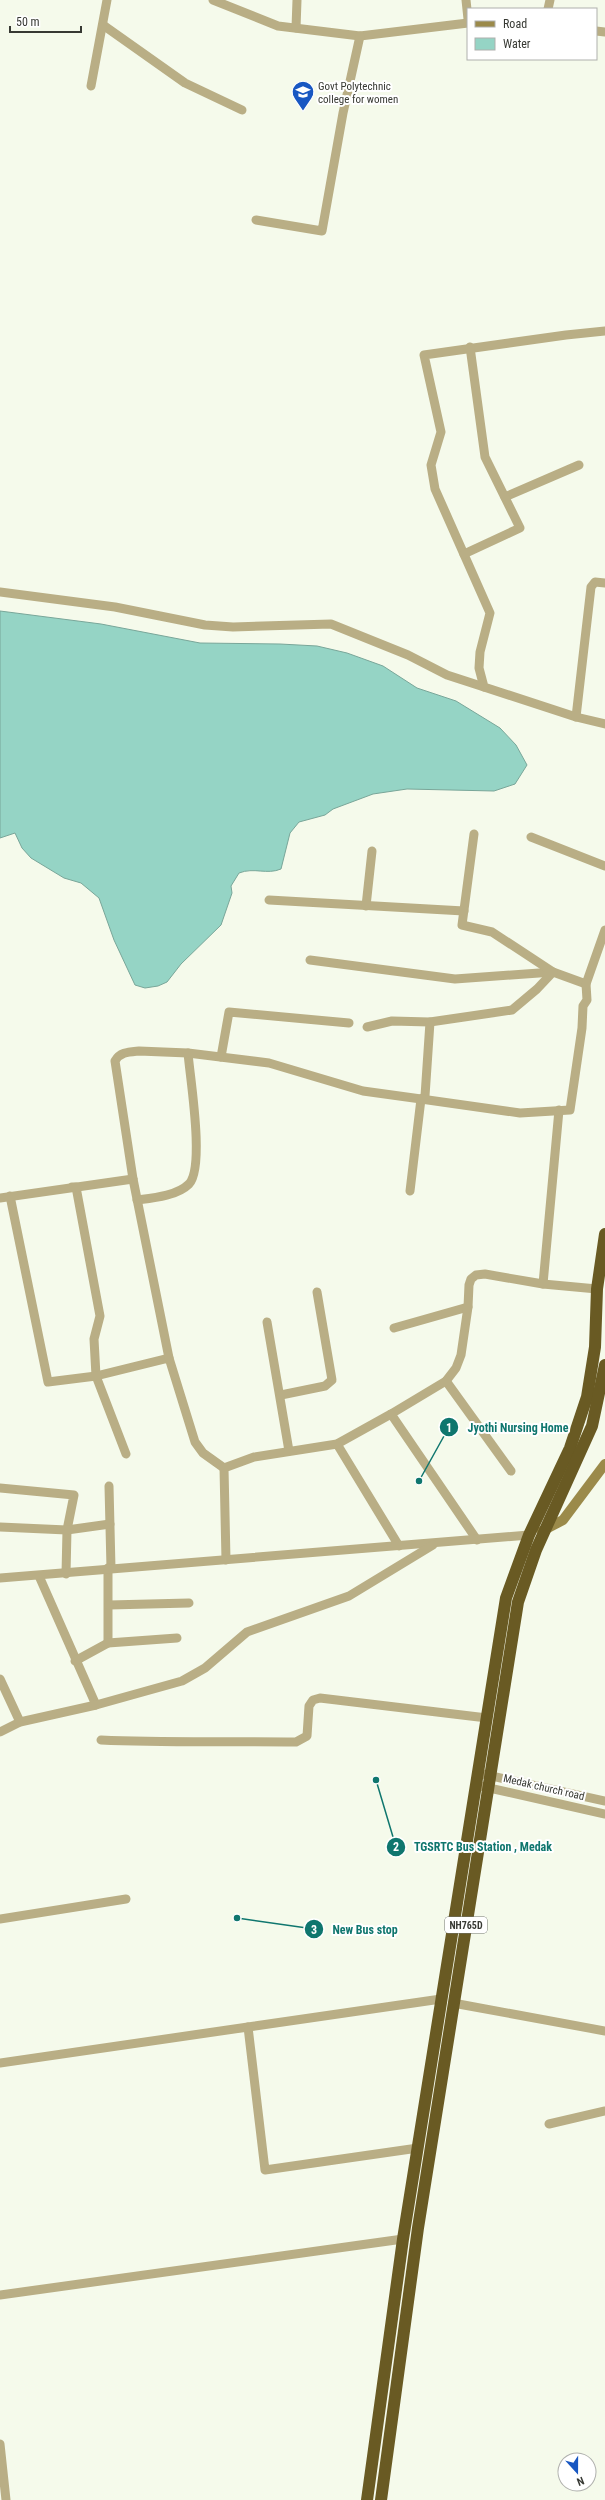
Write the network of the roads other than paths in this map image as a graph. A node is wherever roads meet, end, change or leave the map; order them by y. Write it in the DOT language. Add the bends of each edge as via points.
graph roads {
  1 [pos="107,0"];
  2 [pos="213,0"];
  3 [pos="296,0"];
  4 [pos="233,3"];
  5 [pos="467,23"];
  6 [pos="103,25"];
  7 [pos="296,28"];
  8 [pos="360,36"];
  9 [pos="91,86"];
  10 [pos="242,110"];
  11 [pos="256,220"];
  12 [pos="605,332"];
  13 [pos="470,347"];
  14 [pos="579,465"];
  15 [pos="505,497"];
  16 [pos="464,554"];
  17 [pos="605,582"];
  18 [pos="0,592"];
  19 [pos="484,687"];
  20 [pos="576,717"];
  21 [pos="605,724"];
  22 [pos="474,834"];
  23 [pos="531,837"];
  24 [pos="372,851"];
  25 [pos="605,866"];
  26 [pos="269,900"];
  27 [pos="366,906"];
  28 [pos="464,911"];
  29 [pos="604,935"];
  30 [pos="310,960"];
  31 [pos="553,972"];
  32 [pos="586,984"];
  33 [pos="430,1022"];
  34 [pos="349,1023"];
  35 [pos="367,1027"];
  36 [pos="188,1053"];
  37 [pos="221,1057"];
  38 [pos="421,1100"];
  39 [pos="559,1110"];
  40 [pos="133,1179"];
  41 [pos="72,1187"];
  42 [pos="410,1191"];
  43 [pos="10,1196"];
  44 [pos="0,1198"];
  45 [pos="137,1200"];
  46 [pos="605,1234"];
  47 [pos="543,1284"];
  48 [pos="597,1289"];
  49 [pos="317,1292"];
  50 [pos="468,1306"];
  51 [pos="267,1322"];
  52 [pos="394,1328"];
  53 [pos="169,1358"];
  54 [pos="605,1365"];
  55 [pos="96,1376"];
  56 [pos="446,1381"];
  57 [pos="280,1395"];
  58 [pos="391,1414"];
  59 [pos="337,1444"];
  60 [pos="289,1452"];
  61 [pos="126,1454"];
  62 [pos="605,1464"];
  63 [pos="224,1468"];
  64 [pos="511,1471"];
  65 [pos="109,1486"];
  66 [pos="0,1488"];
  67 [pos="110,1524"];
  68 [pos="0,1527"];
  69 [pos="67,1530"];
  70 [pos="546,1530"];
  71 [pos="528,1535"];
  72 [pos="477,1540"];
  73 [pos="434,1544"];
  74 [pos="400,1546"];
  75 [pos="226,1560"];
  76 [pos="110,1568"];
  77 [pos="66,1574"];
  78 [pos="38,1576"];
  79 [pos="0,1578"];
  80 [pos="189,1603"];
  81 [pos="109,1605"];
  82 [pos="177,1638"];
  83 [pos="108,1643"];
  84 [pos="75,1661"];
  85 [pos="0,1679"];
  86 [pos="96,1705"];
  87 [pos="487,1718"];
  88 [pos="20,1722"];
  89 [pos="0,1732"];
  90 [pos="101,1740"];
  91 [pos="477,1779"];
  92 [pos="491,1781"];
  93 [pos="605,1801"];
  94 [pos="605,1814"];
  95 [pos="126,1899"];
  96 [pos="0,1919"];
  97 [pos="441,1999"];
  98 [pos="453,2003"];
  99 [pos="248,2028"];
  100 [pos="605,2031"];
  101 [pos="0,2063"];
  102 [pos="605,2111"];
  103 [pos="548,2124"];
  104 [pos="418,2148"];
  105 [pos="403,2239"];
  106 [pos="0,2295"];
  107 [pos="0,2444"];
  108 [pos="6,2500"];
  109 [pos="367,2500"];
  110 [pos="381,2500"];
  1 -- 6 [label="street"];
  2 -- 4 [label="street"];
  3 -- 7 [label="street"];
  4 -- 7 [label="street" via="278,26"];
  5 -- 8 [label="street"];
  6 -- 9 [label="street"];
  6 -- 10 [label="street" via="185,83"];
  7 -- 8 [label="street"];
  8 -- 11 [label="street" via="322,231"];
  12 -- 13 [label="street"];
  13 -- 15 [label="street" via="485,457"];
  13 -- 16 [label="street" via="424,355 441,432 431,465 435,490"];
  14 -- 15 [label="street"];
  15 -- 16 [label="street" via="520,528"];
  16 -- 19 [label="street" via="490,613 480,652 479,668"];
  17 -- 20 [label="street" via="595,582 591,587"];
  18 -- 19 [label="street" via="115,607 205,625 233,627 331,624 408,655 447,675"];
  19 -- 20 [label="street"];
  20 -- 21 [label="street"];
  22 -- 28 [label="street"];
  23 -- 25 [label="street"];
  24 -- 27 [label="street"];
  26 -- 27 [label="street"];
  27 -- 28 [label="street"];
  28 -- 31 [label="street" via="462,925 492,932"];
  29 -- 32 [label="street"];
  30 -- 31 [label="street" via="455,979"];
  31 -- 32 [label="street"];
  31 -- 33 [label="street" via="537,990 512,1010"];
  32 -- 39 [label="street" via="587,1000 582,1006 582,1028 570,1110"];
  33 -- 35 [label="street" via="392,1021"];
  33 -- 38 [label="street" via="425,1096"];
  34 -- 37 [label="street" via="229,1012"];
  36 -- 37 [label="street"];
  36 -- 40 [label="street" via="139,1051 120,1054 115,1061"];
  36 -- 45 [label="street" via="198,1147 194,1175 189,1184 178,1190 164,1196"];
  37 -- 38 [label="street" via="270,1063 363,1091"];
  38 -- 39 [label="street" via="520,1113"];
  38 -- 42 [label="street"];
  39 -- 47 [label="street"];
  40 -- 41 [label="street"];
  40 -- 45 [label="street"];
  41 -- 43 [label="street"];
  41 -- 55 [label="street" via="76,1187 100,1316 94,1339"];
  43 -- 44 [label="street"];
  43 -- 55 [label="street" via="48,1382"];
  45 -- 53 [label="street"];
  46 -- 48 [label="highway, NH765D"];
  47 -- 48 [label="street"];
  47 -- 50 [label="street" via="485,1274 476,1275 469,1285"];
  48 -- 71 [label="highway, NH765D" via="595,1347 587,1398 570,1448"];
  49 -- 57 [label="street" via="332,1380 325,1386"];
  50 -- 52 [label="street"];
  50 -- 56 [label="street" via="461,1355 456,1368"];
  51 -- 57 [label="street"];
  53 -- 55 [label="street"];
  53 -- 63 [label="street" via="195,1442 203,1453"];
  54 -- 70 [label="highway, NH765D" via="592,1426"];
  55 -- 61 [label="street"];
  56 -- 58 [label="street"];
  56 -- 64 [label="street"];
  57 -- 60 [label="street"];
  58 -- 59 [label="street"];
  58 -- 72 [label="street"];
  59 -- 60 [label="street"];
  59 -- 74 [label="street"];
  60 -- 63 [label="street" via="254,1458"];
  62 -- 70 [label="street" via="563,1520"];
  63 -- 75 [label="street"];
  65 -- 67 [label="street"];
  66 -- 69 [label="street" via="74,1495"];
  67 -- 69 [label="street"];
  67 -- 76 [label="street"];
  68 -- 69 [label="street"];
  69 -- 77 [label="street"];
  70 -- 71 [label="street"];
  70 -- 92 [label="highway, NH765D" via="536,1550 518,1602"];
  71 -- 72 [label="street"];
  71 -- 87 [label="highway, NH765D" via="506,1598"];
  72 -- 73 [label="street"];
  73 -- 74 [label="street"];
  73 -- 86 [label="street" via="349,1596 247,1632 194,1675"];
  74 -- 75 [label="street"];
  75 -- 76 [label="street"];
  76 -- 77 [label="street"];
  76 -- 81 [label="street"];
  77 -- 78 [label="street"];
  78 -- 79 [label="street"];
  78 -- 84 [label="street"];
  80 -- 81 [label="street"];
  81 -- 83 [label="street"];
  82 -- 83 [label="street"];
  83 -- 84 [label="street"];
  84 -- 86 [label="street"];
  85 -- 88 [label="street"];
  86 -- 88 [label="street"];
  87 -- 90 [label="street" via="320,1698 313,1700 309,1706 307,1736 296,1742 196,1740 156,1743"];
  87 -- 91 [label="highway, NH765D"];
  88 -- 89 [label="street"];
  91 -- 92 [label="street, Medak church road"];
  91 -- 97 [label="highway, NH765D"];
  92 -- 93 [label="street, Medak church road"];
  92 -- 94 [label="street, Medak church road"];
  92 -- 98 [label="highway, NH765D"];
  95 -- 96 [label="street"];
  97 -- 99 [label="street"];
  97 -- 104 [label="highway, NH765D"];
  98 -- 100 [label="street"];
  98 -- 110 [label="highway, NH765D" via="418,2228"];
  99 -- 101 [label="street"];
  99 -- 104 [label="street" via="265,2170"];
  102 -- 103 [label="street"];
  104 -- 105 [label="highway, NH765D"];
  105 -- 106 [label="street"];
  105 -- 109 [label="highway, NH765D"];
  107 -- 108 [label="street"];
}
